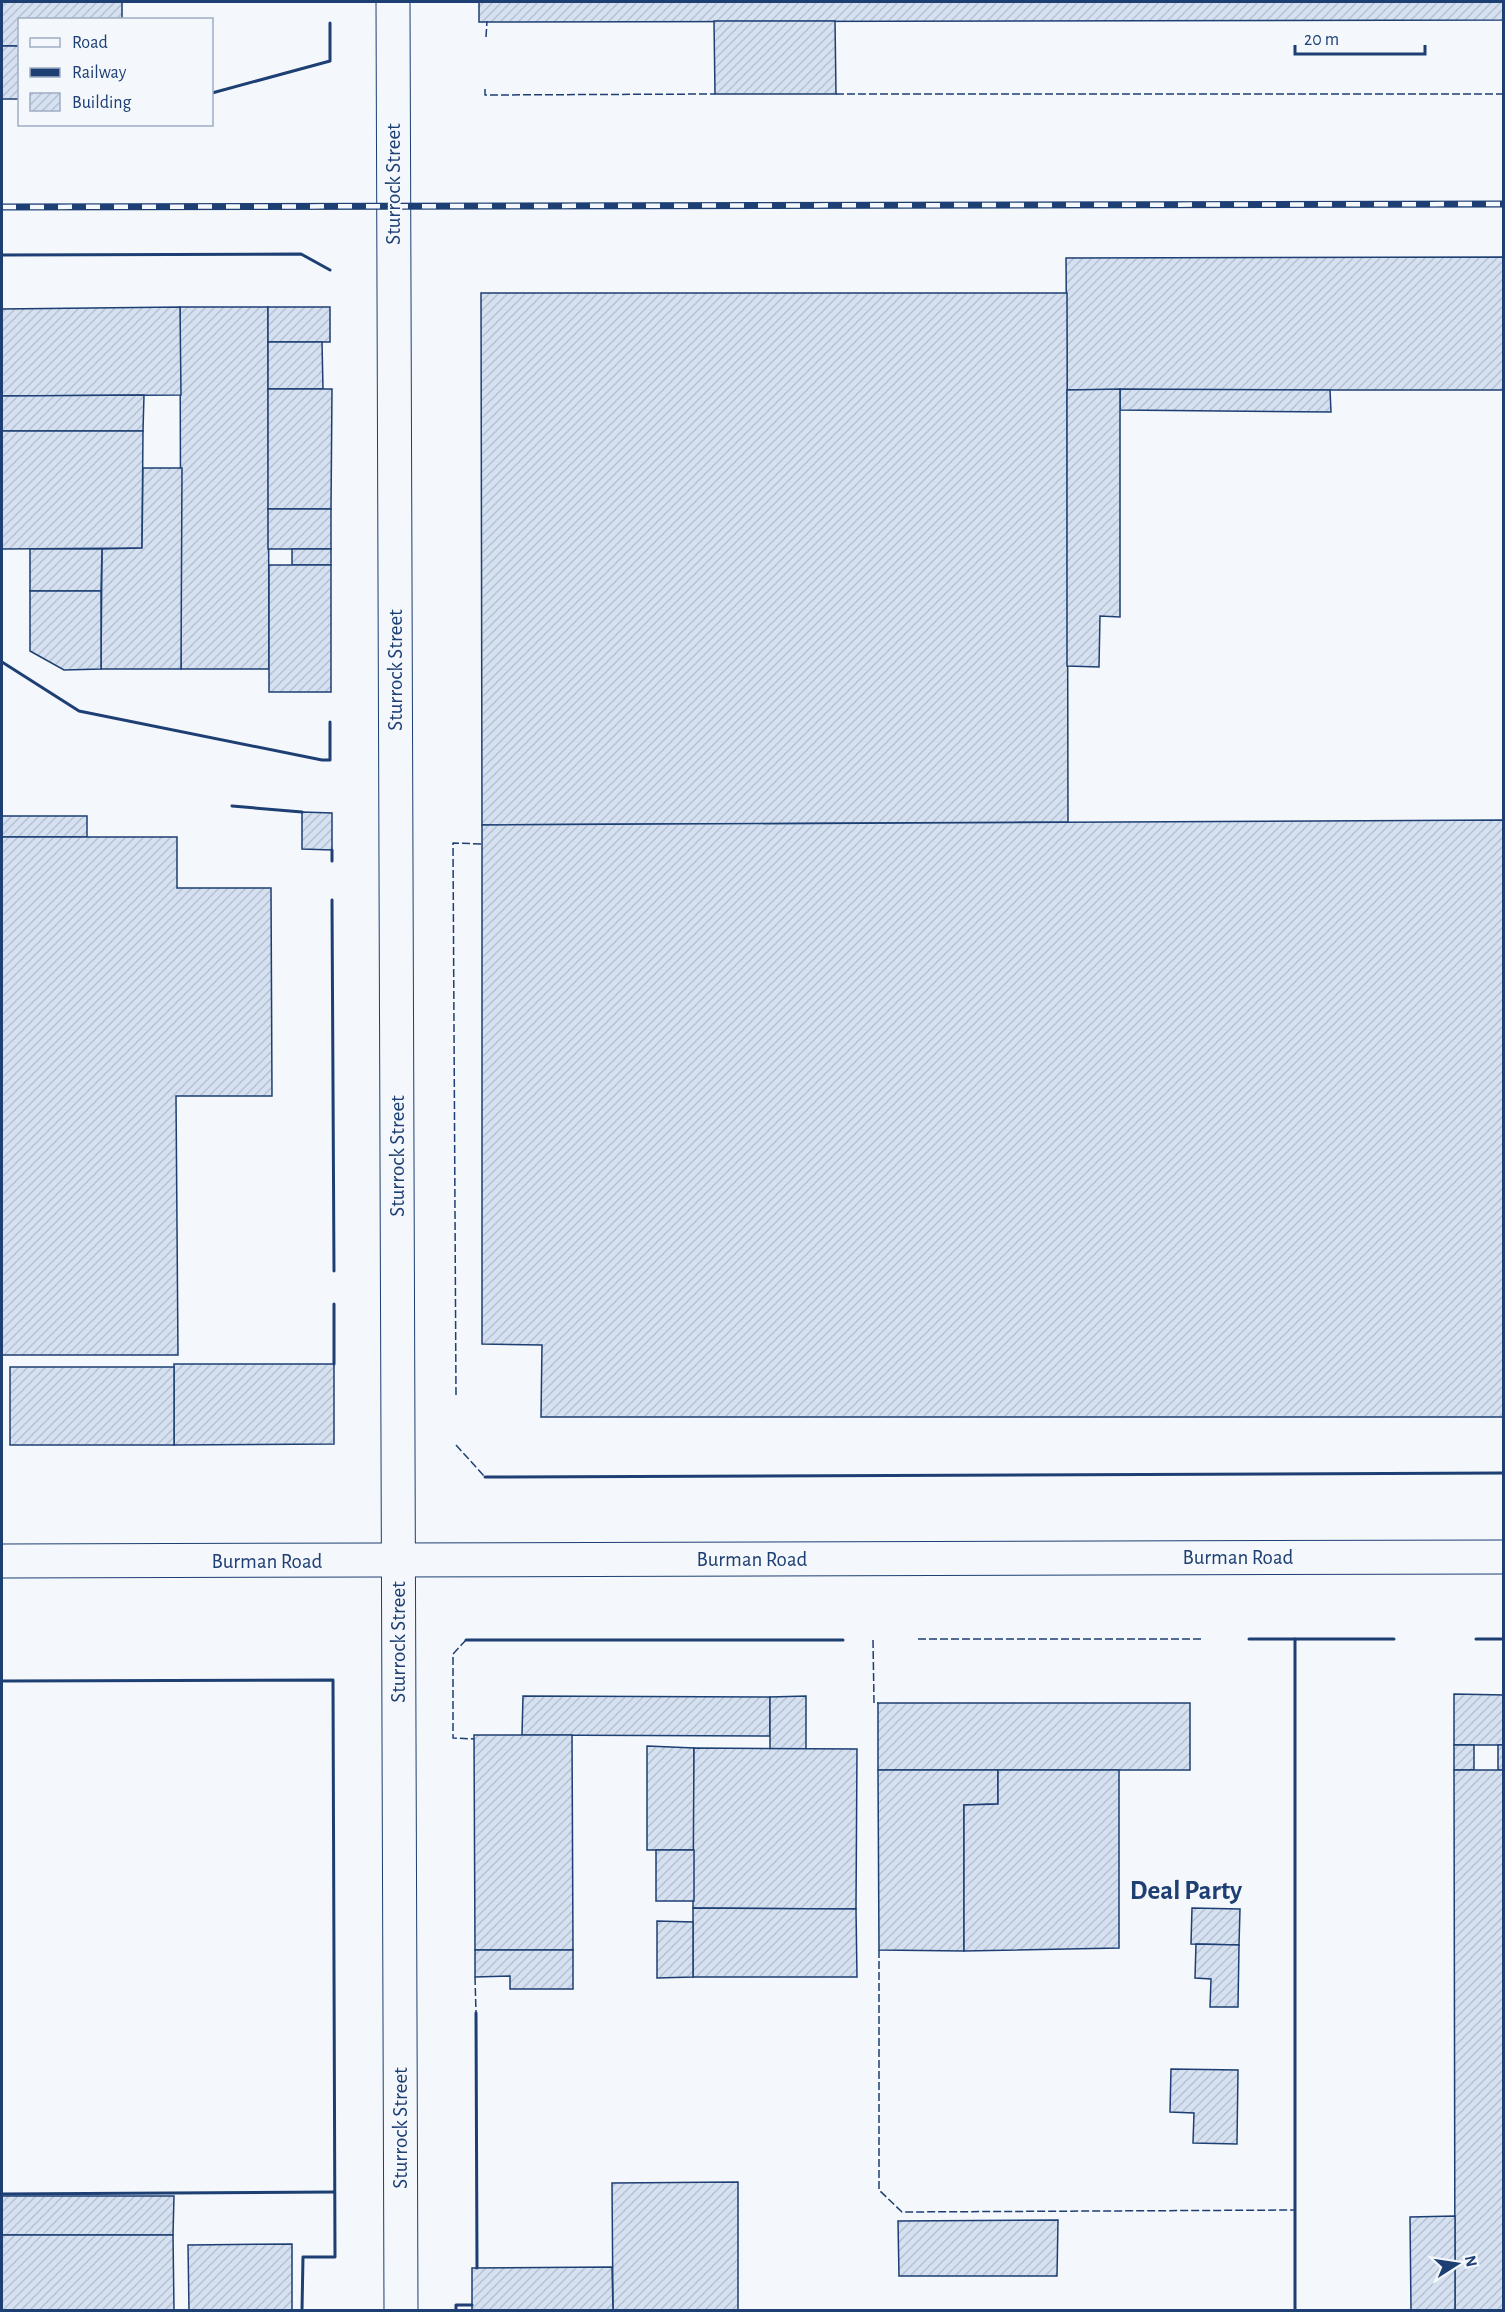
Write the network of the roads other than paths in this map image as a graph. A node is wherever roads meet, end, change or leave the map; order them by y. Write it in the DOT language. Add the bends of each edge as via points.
graph roads {
  1 [pos="393,2"];
  2 [pos="1503,1557"];
  3 [pos="2,1561"];
  4 [pos="398,1561"];
  5 [pos="401,2310"];
  1 -- 4 [label="street, Sturrock Street"];
  2 -- 4 [label="street, Burman Road"];
  3 -- 4 [label="street, Burman Road"];
  4 -- 5 [label="street, Sturrock Street"];
}
